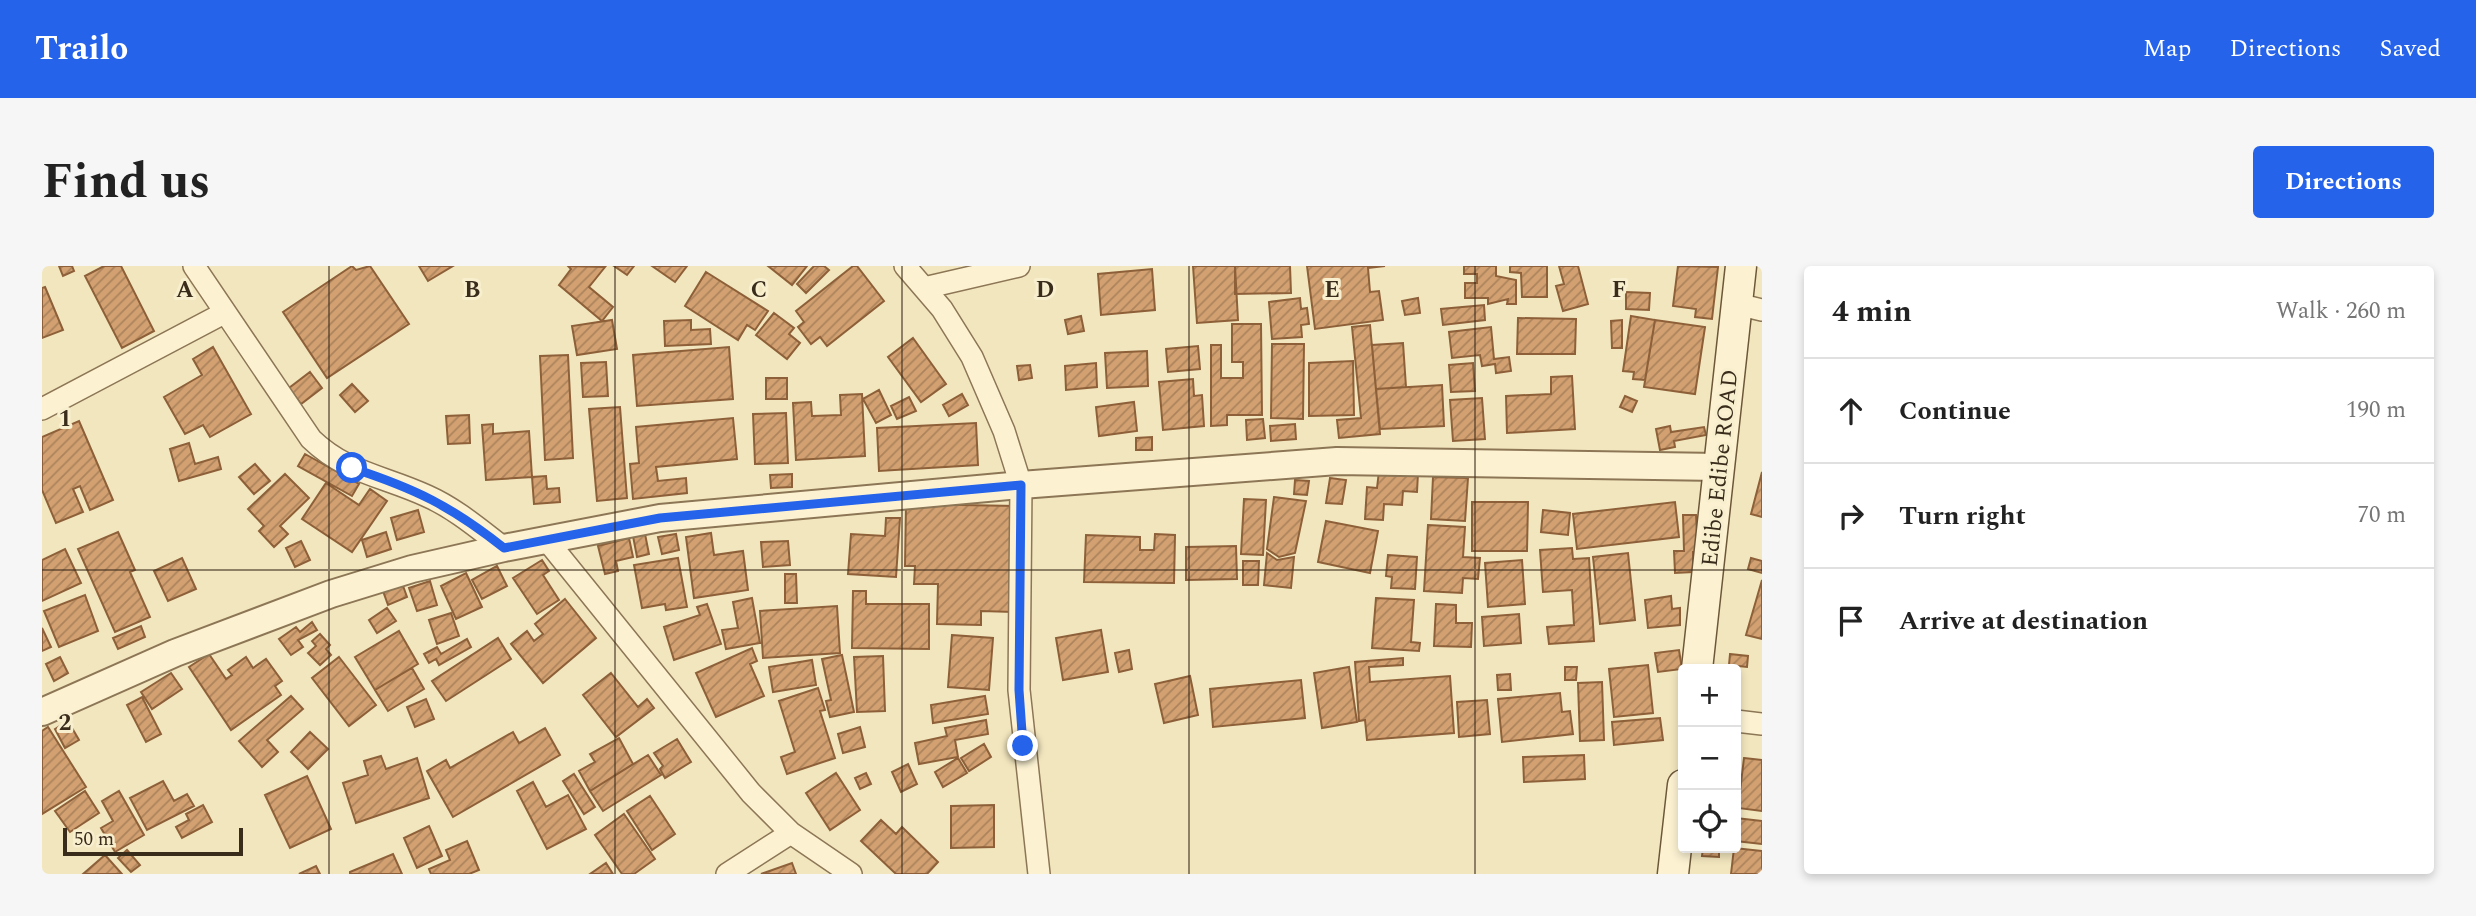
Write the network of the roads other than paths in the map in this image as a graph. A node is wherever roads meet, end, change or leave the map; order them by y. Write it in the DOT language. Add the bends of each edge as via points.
graph roads {
  1 [pos="194,266"];
  2 [pos="905,266"];
  3 [pos="1019,266"];
  4 [pos="1741,266"];
  5 [pos="924,288"];
  6 [pos="1750,307"];
  7 [pos="224,313"];
  8 [pos="42,409"];
  9 [pos="1719,467"];
  10 [pos="1021,485"];
  11 [pos="545,538"];
  12 [pos="504,548"];
  13 [pos="1698,664"];
  14 [pos="42,712"];
  15 [pos="1741,722"];
  16 [pos="1762,724"];
  17 [pos="1682,790"];
  18 [pos="791,833"];
  19 [pos="727,874"];
  20 [pos="851,874"];
  21 [pos="1039,874"];
  22 [pos="1673,874"];
  1 -- 7 [label="street"];
  2 -- 5 [label="street"];
  3 -- 5 [label="street"];
  4 -- 6 [label="main road, Edibe Edibe ROAD"];
  5 -- 10 [label="street" via="972,358 1004,431"];
  6 -- 9 [label="main road, Edibe Edibe ROAD"];
  7 -- 8 [label="street"];
  7 -- 12 [label="street" via="311,439 330,457 428,496 460,513"];
  9 -- 10 [label="street" via="1337,461"];
  9 -- 13 [label="main road, Edibe Edibe ROAD"];
  10 -- 11 [label="street" via="660,518"];
  10 -- 21 [label="street" via="1019,690"];
  11 -- 12 [label="street"];
  11 -- 18 [label="street" via="751,793"];
  12 -- 14 [label="street" via="331,594 175,653"];
  15 -- 16 [label="street"];
  17 -- 22 [label="main road"];
  18 -- 19 [label="street"];
  18 -- 20 [label="street"];
}
